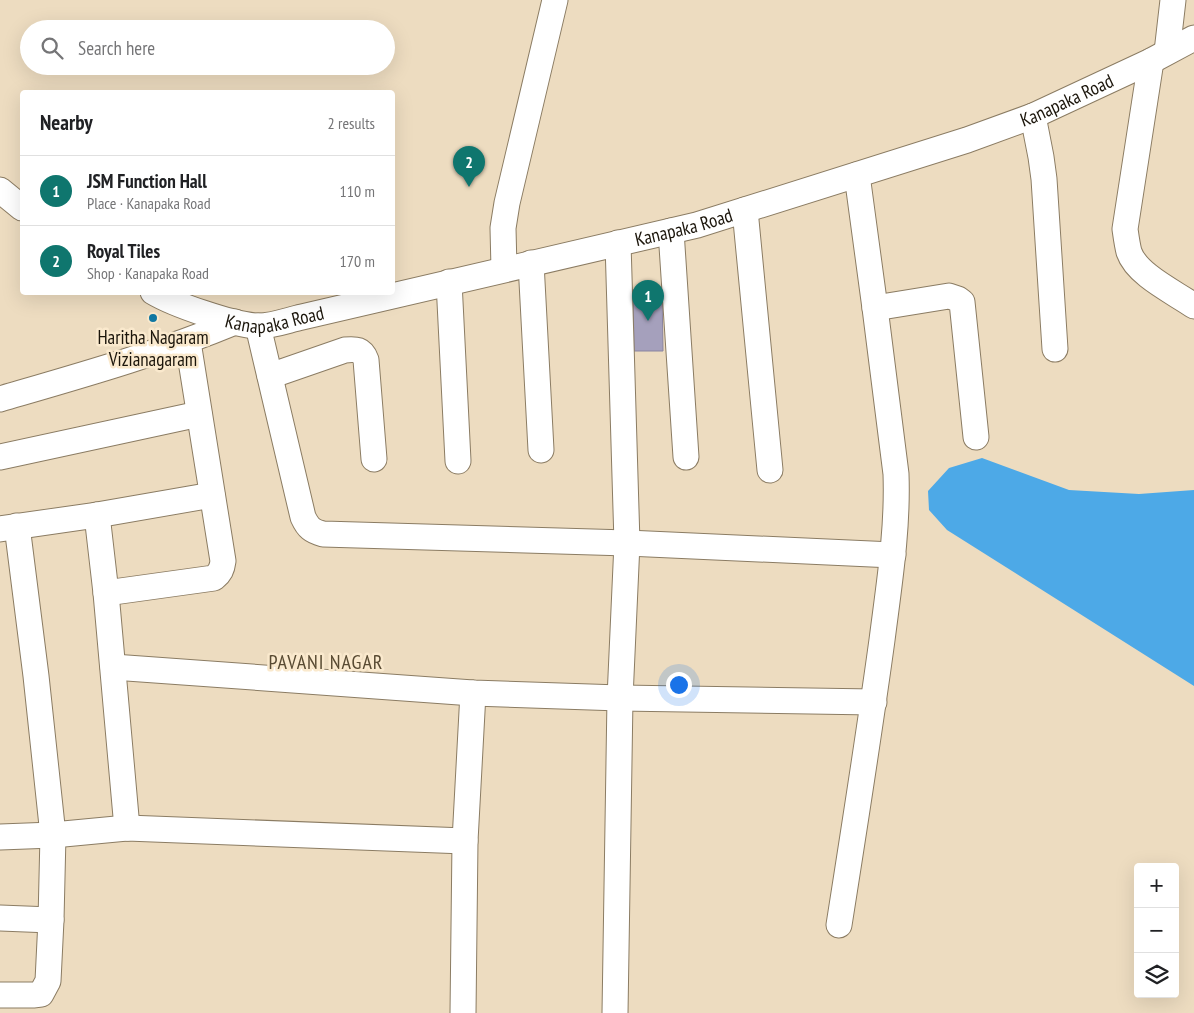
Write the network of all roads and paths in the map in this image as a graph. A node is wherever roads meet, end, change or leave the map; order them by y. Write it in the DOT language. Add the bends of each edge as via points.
graph roads {
  1 [pos="555,0"];
  2 [pos="1173,0"];
  3 [pos="1194,38"];
  4 [pos="1159,56"];
  5 [pos="1033,116"];
  6 [pos="856,175"];
  7 [pos="0,190"];
  8 [pos="20,206"];
  9 [pos="745,210"];
  10 [pos="670,231"];
  11 [pos="618,243"];
  12 [pos="531,263"];
  13 [pos="504,269"];
  14 [pos="449,282"];
  15 [pos="158,295"];
  16 [pos="394,295"];
  17 [pos="395,295"];
  18 [pos="1194,306"];
  19 [pos="875,308"];
  20 [pos="255,324"];
  21 [pos="188,342"];
  22 [pos="1055,350"];
  23 [pos="270,376"];
  24 [pos="0,399"];
  25 [pos="200,414"];
  26 [pos="976,436"];
  27 [pos="542,450"];
  28 [pos="0,456"];
  29 [pos="686,457"];
  30 [pos="374,459"];
  31 [pos="458,461"];
  32 [pos="770,470"];
  33 [pos="212,495"];
  34 [pos="97,515"];
  35 [pos="8,528"];
  36 [pos="627,543"];
  37 [pos="893,554"];
  38 [pos="106,593"];
  39 [pos="113,667"];
  40 [pos="473,693"];
  41 [pos="620,698"];
  42 [pos="874,702"];
  43 [pos="127,828"];
  44 [pos="53,835"];
  45 [pos="0,837"];
  46 [pos="465,841"];
  47 [pos="0,918"];
  48 [pos="51,920"];
  49 [pos="839,925"];
  50 [pos="0,995"];
  51 [pos="463,1013"];
  52 [pos="615,1013"];
  1 -- 13 [label="street" via="508,194 503,228"];
  2 -- 4 [label="street"];
  3 -- 4 [label="street, Kanapaka Road"];
  4 -- 5 [label="street, Kanapaka Road"];
  4 -- 18 [label="street" via="1125,228 1135,264"];
  5 -- 6 [label="street, Kanapaka Road"];
  5 -- 22 [label="street" via="1042,156"];
  6 -- 9 [label="street, Kanapaka Road"];
  6 -- 19 [label="street"];
  7 -- 8 [label="street"];
  9 -- 10 [label="street, Kanapaka Road"];
  9 -- 32 [label="street"];
  10 -- 11 [label="street, Kanapaka Road"];
  10 -- 29 [label="street"];
  11 -- 12 [label="street, Kanapaka Road"];
  11 -- 36 [label="street"];
  12 -- 13 [label="street, Kanapaka Road"];
  12 -- 27 [label="street"];
  13 -- 14 [label="street, Kanapaka Road"];
  14 -- 17 [label="street, Kanapaka Road"];
  14 -- 31 [label="street"];
  15 -- 20 [label="street, Kanapaka Road"];
  16 -- 20 [label="street, Kanapaka Road" via="302,317"];
  19 -- 26 [label="street" via="949,296 962,302"];
  19 -- 37 [label="street" via="896,474"];
  20 -- 21 [label="street"];
  20 -- 23 [label="street"];
  21 -- 24 [label="street"];
  21 -- 25 [label="street"];
  23 -- 30 [label="street" via="344,350 356,349 364,353"];
  23 -- 36 [label="street" via="303,517 313,532"];
  25 -- 28 [label="street"];
  25 -- 33 [label="street"];
  33 -- 34 [label="street"];
  33 -- 38 [label="street" via="223,561 219,574 214,578"];
  34 -- 35 [label="street"];
  34 -- 38 [label="street"];
  35 -- 44 [label="street" via="36,676"];
  36 -- 37 [label="street"];
  36 -- 41 [label="street"];
  37 -- 42 [label="street"];
  38 -- 39 [label="street"];
  39 -- 40 [label="street"];
  39 -- 43 [label="street"];
  40 -- 41 [label="street"];
  40 -- 46 [label="street"];
  41 -- 42 [label="street"];
  41 -- 52 [label="street"];
  42 -- 49 [label="street"];
  43 -- 44 [label="street"];
  43 -- 46 [label="street"];
  44 -- 45 [label="street"];
  44 -- 48 [label="street"];
  46 -- 51 [label="street"];
  47 -- 48 [label="street"];
  48 -- 50 [label="street" via="48,981 41,994"];
}
